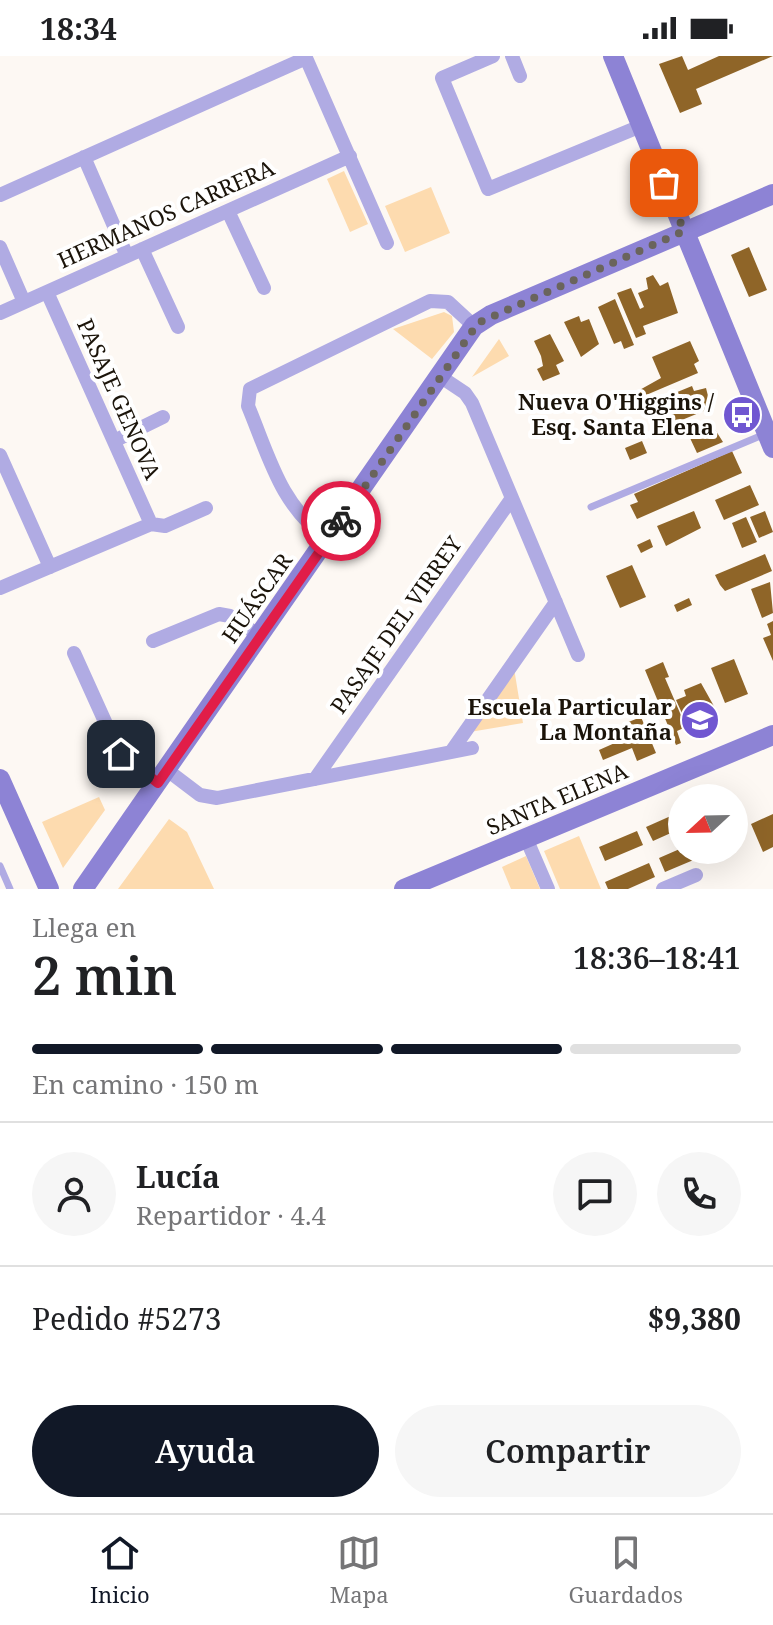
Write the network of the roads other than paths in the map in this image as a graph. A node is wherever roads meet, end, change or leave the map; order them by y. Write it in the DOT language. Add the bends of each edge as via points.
graph roads {
  1 [pos="493,56"];
  2 [pos="512,56"];
  3 [pos="613,56"];
  4 [pos="520,76"];
  5 [pos="641,126"];
  6 [pos="350,156"];
  7 [pos="84,157"];
  8 [pos="773,194"];
  9 [pos="0,195"];
  10 [pos="228,211"];
  11 [pos="684,231"];
  12 [pos="387,243"];
  13 [pos="0,247"];
  14 [pos="142,249"];
  15 [pos="127,256"];
  16 [pos="264,288"];
  17 [pos="47,292"];
  18 [pos="24,302"];
  19 [pos="0,313"];
  20 [pos="474,326"];
  21 [pos="178,327"];
  22 [pos="441,377"];
  23 [pos="163,417"];
  24 [pos="114,441"];
  25 [pos="770,441"];
  26 [pos="0,455"];
  27 [pos="512,498"];
  28 [pos="591,507"];
  29 [pos="206,508"];
  30 [pos="151,524"];
  31 [pos="327,539"];
  32 [pos="50,567"];
  33 [pos="0,588"];
  34 [pos="556,602"];
  35 [pos="260,636"];
  36 [pos="153,641"];
  37 [pos="74,653"];
  38 [pos="578,655"];
  39 [pos="772,737"];
  40 [pos="472,748"];
  41 [pos="451,752"];
  42 [pos="163,776"];
  43 [pos="315,779"];
  44 [pos="1,785"];
  45 [pos="526,838"];
  46 [pos="0,866"];
  47 [pos="696,875"];
  48 [pos="10,889"];
  49 [pos="49,889"];
  50 [pos="83,889"];
  51 [pos="404,889"];
  52 [pos="548,889"];
  53 [pos="663,889"];
  1 -- 5 [label="street" via="442,78 488,189"];
  2 -- 4 [label="street"];
  3 -- 5 [label="street"];
  5 -- 11 [label="street"];
  6 -- 7 [label="street" via="310,60 301,59"];
  6 -- 10 [label="street, HERMANOS CARRERA"];
  6 -- 12 [label="street"];
  7 -- 9 [label="street"];
  7 -- 15 [label="street"];
  8 -- 11 [label="street, HUÁSCAR"];
  10 -- 14 [label="street, HERMANOS CARRERA"];
  10 -- 16 [label="street"];
  11 -- 20 [label="street, HUÁSCAR"];
  11 -- 25 [label="street"];
  13 -- 18 [label="street"];
  14 -- 15 [label="street, HERMANOS CARRERA"];
  14 -- 21 [label="street"];
  15 -- 17 [label="street, HERMANOS CARRERA"];
  17 -- 18 [label="street, HERMANOS CARRERA"];
  17 -- 24 [label="street, PASAJE GENOVA"];
  18 -- 19 [label="street, HERMANOS CARRERA"];
  20 -- 22 [label="street, HUÁSCAR"];
  20 -- 31 [label="street" via="448,302 430,301 257,383 248,393 248,406 292,506"];
  22 -- 27 [label="street" via="470,397"];
  22 -- 31 [label="street, HUÁSCAR"];
  23 -- 24 [label="street"];
  24 -- 30 [label="street, PASAJE GENOVA"];
  25 -- 28 [label="lane"];
  26 -- 32 [label="street"];
  27 -- 34 [label="street"];
  27 -- 43 [label="street, PASAJE DEL VIRREY"];
  29 -- 30 [label="street" via="165,526"];
  30 -- 32 [label="street"];
  31 -- 35 [label="street, HUÁSCAR"];
  32 -- 33 [label="street"];
  34 -- 38 [label="street"];
  34 -- 41 [label="street"];
  35 -- 36 [label="street" via="219,614"];
  35 -- 42 [label="street, HUÁSCAR"];
  37 -- 42 [label="street" via="116,746"];
  39 -- 45 [label="street, SANTA ELENA"];
  40 -- 41 [label="street"];
  41 -- 43 [label="street"];
  42 -- 43 [label="street" via="211,798"];
  42 -- 50 [label="street, HUÁSCAR"];
  44 -- 49 [label="street"];
  45 -- 51 [label="street, SANTA ELENA"];
  45 -- 52 [label="street"];
  46 -- 48 [label="lane"];
  47 -- 53 [label="street"];
}
